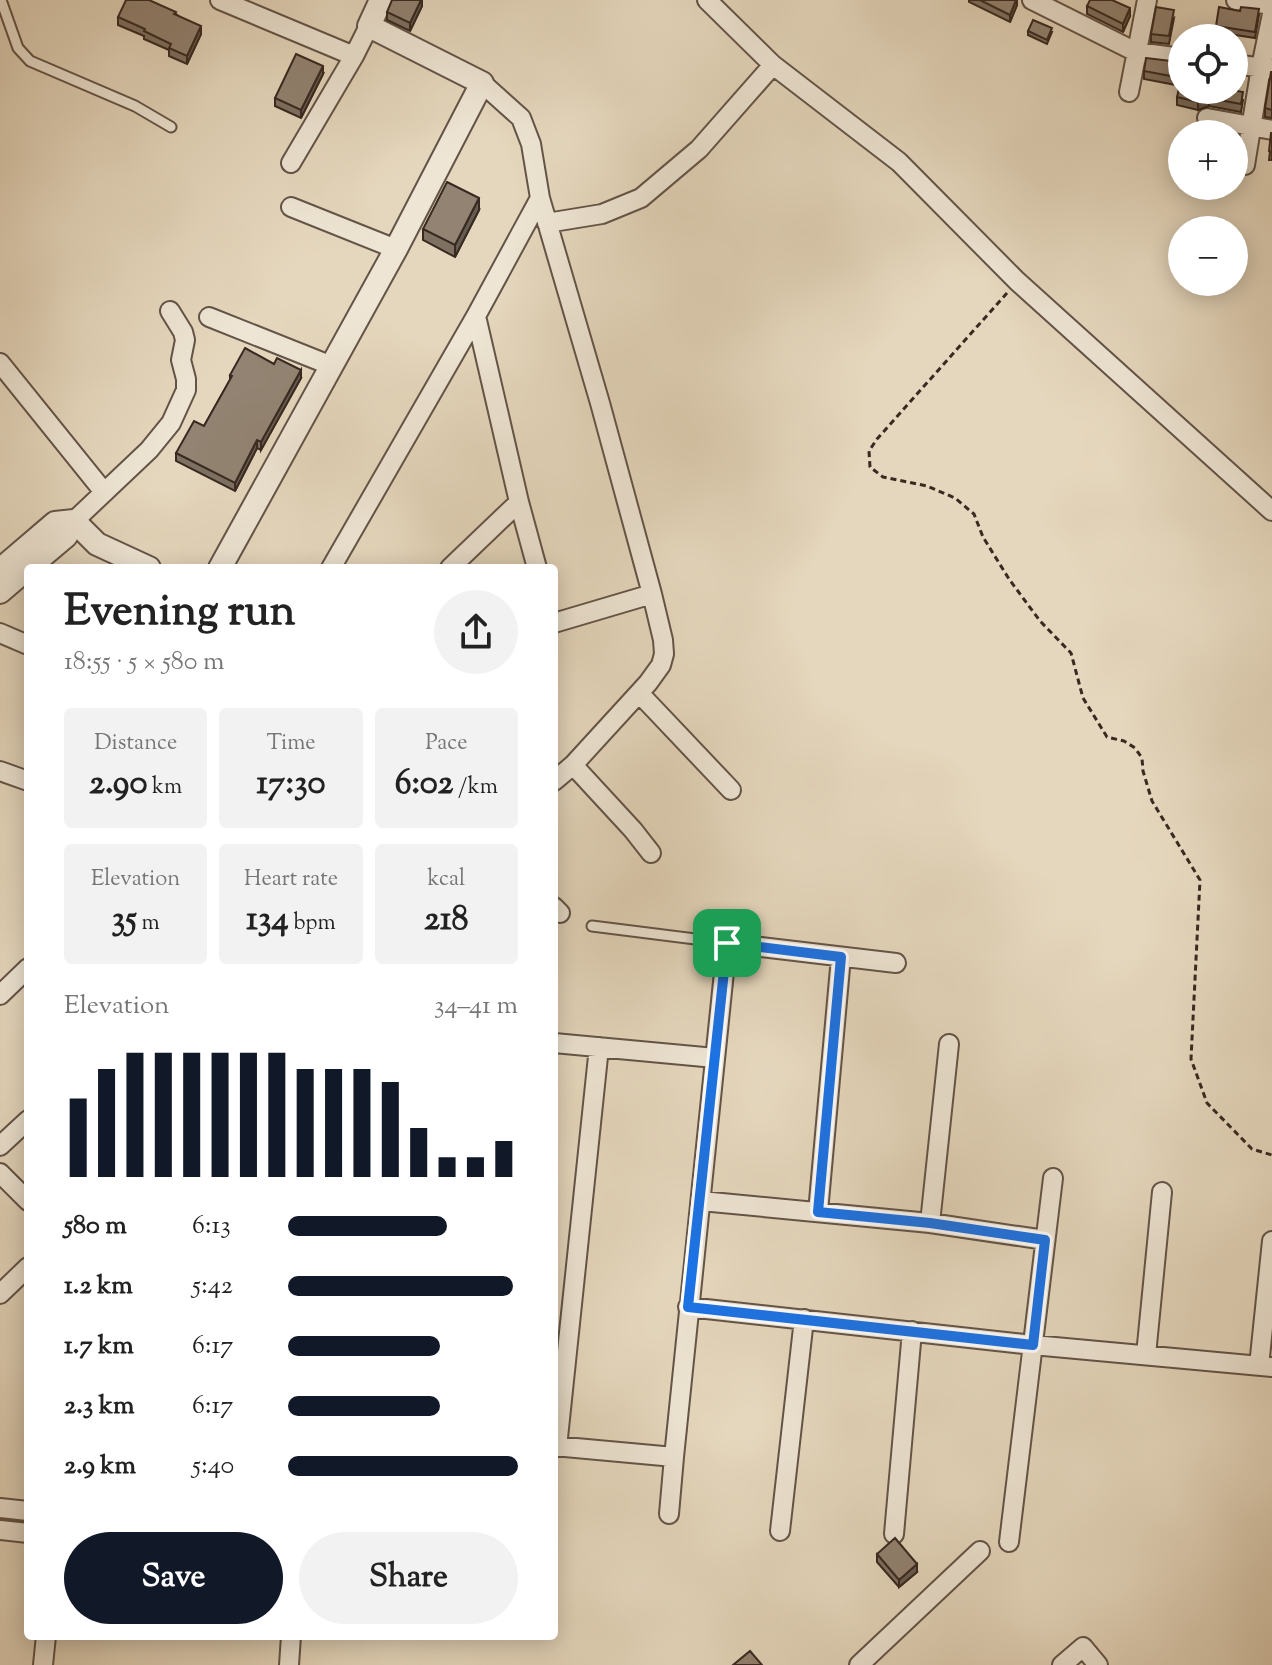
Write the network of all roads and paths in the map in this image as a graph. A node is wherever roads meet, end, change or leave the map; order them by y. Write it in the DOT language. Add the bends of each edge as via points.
graph roads {
  1 [pos="1,0"];
  2 [pos="381,0"];
  3 [pos="707,0"];
  4 [pos="1032,0"];
  5 [pos="1147,0"];
  6 [pos="1236,0"];
  7 [pos="230,2"];
  8 [pos="1272,5"];
  9 [pos="1272,14"];
  10 [pos="369,26"];
  11 [pos="1136,52"];
  12 [pos="354,56"];
  13 [pos="1168,56"];
  14 [pos="773,65"];
  15 [pos="1266,68"];
  16 [pos="482,83"];
  17 [pos="1129,92"];
  18 [pos="1207,118"];
  19 [pos="1252,126"];
  20 [pos="171,127"];
  21 [pos="1272,130"];
  22 [pos="1248,148"];
  23 [pos="291,163"];
  24 [pos="540,198"];
  25 [pos="291,207"];
  26 [pos="547,223"];
  27 [pos="396,249"];
  28 [pos="1017,281"];
  29 [pos="170,311"];
  30 [pos="476,316"];
  31 [pos="209,317"];
  32 [pos="0,363"];
  33 [pos="332,366"];
  34 [pos="104,492"];
  35 [pos="519,502"];
  36 [pos="1272,511"];
  37 [pos="74,521"];
  38 [pos="33,564"];
  39 [pos="140,564"];
  40 [pos="222,564"];
  41 [pos="333,564"];
  42 [pos="454,564"];
  43 [pos="536,564"];
  44 [pos="0,570"];
  45 [pos="24,571"];
  46 [pos="0,592"];
  47 [pos="652,594"];
  48 [pos="558,622"];
  49 [pos="0,633"];
  50 [pos="24,643"];
  51 [pos="640,694"];
  52 [pos="573,765"];
  53 [pos="0,771"];
  54 [pos="558,778"];
  55 [pos="24,780"];
  56 [pos="731,790"];
  57 [pos="651,853"];
  58 [pos="592,926"];
  59 [pos="727,943"];
  60 [pos="841,957"];
  61 [pos="896,963"];
  62 [pos="24,972"];
  63 [pos="0,995"];
  64 [pos="558,1043"];
  65 [pos="949,1044"];
  66 [pos="599,1047"];
  67 [pos="715,1058"];
  68 [pos="24,1124"];
  69 [pos="0,1146"];
  70 [pos="1272,1155"];
  71 [pos="0,1173"];
  72 [pos="1053,1178"];
  73 [pos="1162,1192"];
  74 [pos="24,1197"];
  75 [pos="701,1201"];
  76 [pos="818,1212"];
  77 [pos="930,1223"];
  78 [pos="1045,1240"];
  79 [pos="1272,1241"];
  80 [pos="24,1271"];
  81 [pos="0,1294"];
  82 [pos="688,1307"];
  83 [pos="804,1319"];
  84 [pos="912,1331"];
  85 [pos="1033,1345"];
  86 [pos="1146,1355"];
  87 [pos="1266,1367"];
  88 [pos="558,1427"];
  89 [pos="558,1446"];
  90 [pos="674,1457"];
  91 [pos="0,1508"];
  92 [pos="24,1511"];
  93 [pos="669,1514"];
  94 [pos="0,1530"];
  95 [pos="780,1531"];
  96 [pos="24,1533"];
  97 [pos="894,1534"];
  98 [pos="1009,1542"];
  99 [pos="980,1551"];
  100 [pos="46,1640"];
  101 [pos="291,1640"];
  102 [pos="43,1665"];
  103 [pos="289,1665"];
  104 [pos="859,1665"];
  105 [pos="1062,1665"];
  106 [pos="1098,1665"];
  1 -- 20 [label="lane" via="18,48 30,61"];
  2 -- 10 [label="street"];
  3 -- 14 [label="street"];
  4 -- 11 [label="street"];
  5 -- 11 [label="street"];
  6 -- 8 [label="street"];
  7 -- 12 [label="street"];
  9 -- 15 [label="street"];
  10 -- 12 [label="street"];
  10 -- 16 [label="street"];
  11 -- 13 [label="street"];
  11 -- 17 [label="street"];
  12 -- 23 [label="street"];
  14 -- 26 [label="street" via="699,149 641,198 602,214"];
  14 -- 28 [label="street" via="899,162"];
  15 -- 19 [label="street"];
  16 -- 24 [label="street" via="521,118"];
  16 -- 27 [label="street"];
  18 -- 19 [label="street"];
  19 -- 21 [label="street"];
  19 -- 22 [label="street"];
  24 -- 26 [label="street"];
  24 -- 30 [label="street"];
  25 -- 27 [label="street"];
  26 -- 47 [label="street"];
  27 -- 33 [label="street"];
  28 -- 36 [label="street"];
  28 -- 70 [label="path" via="877,439 869,451 870,467 883,477 955,498 974,514 1009,579 1071,653 1083,698 1107,737 1124,741 1142,758 1152,801 1200,880 1191,1059 1207,1103 1252,1149"];
  29 -- 34 [label="street" via="185,340 181,360 186,390 161,437"];
  30 -- 35 [label="street"];
  30 -- 41 [label="street"];
  31 -- 33 [label="street"];
  32 -- 34 [label="street"];
  33 -- 40 [label="street"];
  34 -- 37 [label="street"];
  35 -- 42 [label="street"];
  35 -- 43 [label="street"];
  37 -- 38 [label="street" via="66,536"];
  37 -- 39 [label="street" via="97,544"];
  37 -- 44 [label="street" via="55,523"];
  45 -- 46 [label="street"];
  47 -- 48 [label="street"];
  47 -- 51 [label="street" via="664,654"];
  49 -- 50 [label="street"];
  51 -- 52 [label="street"];
  51 -- 56 [label="street"];
  52 -- 54 [label="street"];
  52 -- 57 [label="street"];
  53 -- 55 [label="street"];
  58 -- 59 [label="lane"];
  59 -- 60 [label="street"];
  59 -- 67 [label="street"];
  60 -- 61 [label="street"];
  60 -- 76 [label="street"];
  62 -- 63 [label="street"];
  64 -- 66 [label="street"];
  65 -- 77 [label="street"];
  66 -- 67 [label="street"];
  66 -- 88 [label="street"];
  67 -- 75 [label="street"];
  68 -- 69 [label="street"];
  71 -- 74 [label="street"];
  72 -- 78 [label="street"];
  73 -- 86 [label="street"];
  75 -- 76 [label="street"];
  75 -- 82 [label="street"];
  76 -- 77 [label="street"];
  77 -- 78 [label="street"];
  78 -- 85 [label="street"];
  79 -- 87 [label="street"];
  80 -- 81 [label="street"];
  82 -- 83 [label="street"];
  82 -- 90 [label="street"];
  83 -- 84 [label="street"];
  83 -- 95 [label="street"];
  84 -- 85 [label="street"];
  84 -- 97 [label="street"];
  85 -- 86 [label="street"];
  85 -- 98 [label="street"];
  86 -- 87 [label="street"];
  89 -- 90 [label="street"];
  90 -- 93 [label="street"];
  91 -- 92 [label="street"];
  94 -- 96 [label="street"];
  99 -- 104 [label="street"];
  100 -- 102 [label="street"];
  101 -- 103 [label="street"];
  105 -- 106 [label="street" via="1083,1647"];
}
